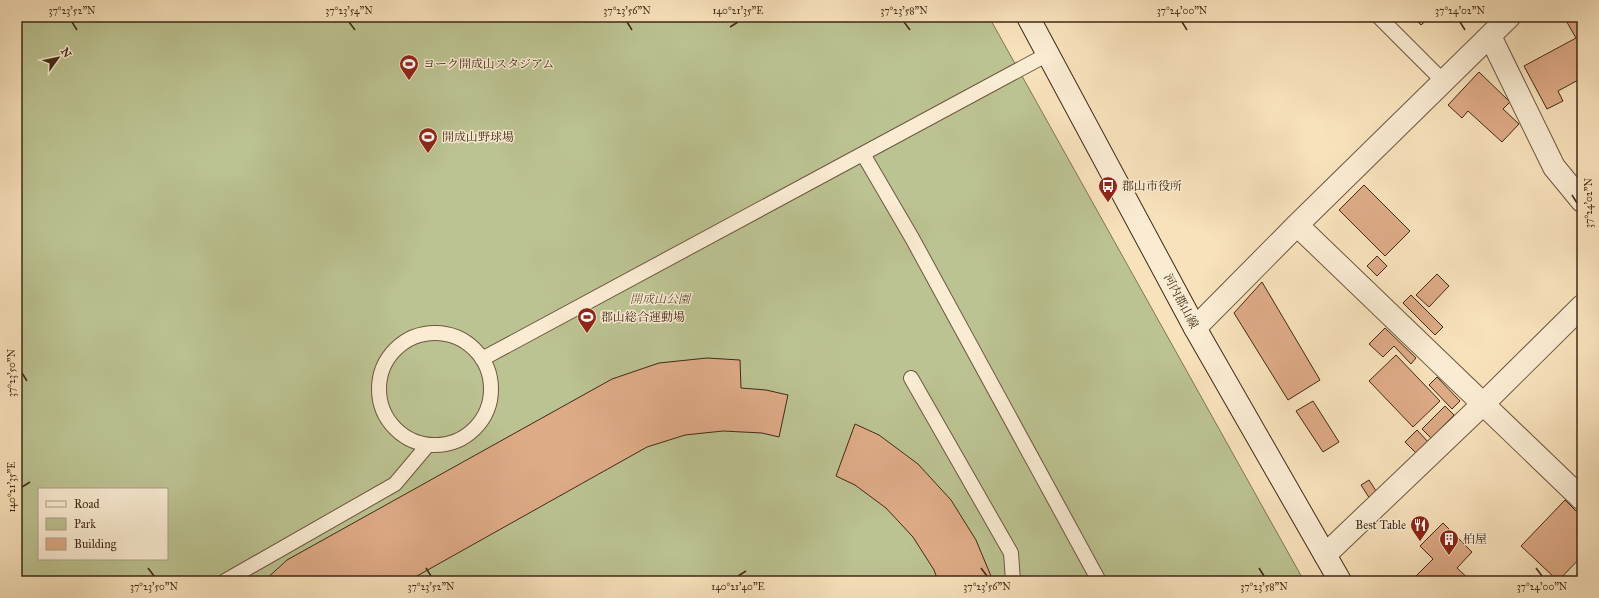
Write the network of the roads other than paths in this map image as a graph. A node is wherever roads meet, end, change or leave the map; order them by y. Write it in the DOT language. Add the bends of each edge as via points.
graph roads {
  1 [pos="1028,17"];
  2 [pos="1379,17"];
  3 [pos="1509,17"];
  4 [pos="1490,36"];
  5 [pos="1048,54"];
  6 [pos="1443,81"];
  7 [pos="863,154"];
  8 [pos="1582,201"];
  9 [pos="1297,225"];
  10 [pos="1582,306"];
  11 [pos="1196,328"];
  12 [pos="482,359"];
  13 [pos="912,378"];
  14 [pos="1483,404"];
  15 [pos="427,446"];
  16 [pos="1582,499"];
  17 [pos="1325,555"];
  18 [pos="225,581"];
  19 [pos="1014,581"];
  20 [pos="1099,581"];
  21 [pos="1340,581"];
  1 -- 5 [label="street, 河内郡山線"];
  2 -- 6 [label="lane"];
  3 -- 4 [label="street"];
  4 -- 6 [label="street"];
  4 -- 8 [label="street" via="1554,167"];
  5 -- 7 [label="lane"];
  5 -- 11 [label="street, 河内郡山線"];
  6 -- 9 [label="street"];
  7 -- 12 [label="lane"];
  7 -- 20 [label="lane" via="912,238"];
  9 -- 11 [label="street"];
  9 -- 14 [label="street"];
  10 -- 14 [label="street"];
  11 -- 17 [label="street, 河内郡山線"];
  12 -- 15 [label="lane" via="489,374 491,390 489,406 482,420 472,432 457,441 443,446"];
  12 -- 15 [label="lane" via="472,346 443,333 427,333 411,338 398,346 387,358 380,373 380,405 387,420 398,432 411,441"];
  13 -- 19 [label="lane" via="1011,553"];
  14 -- 16 [label="street"];
  14 -- 17 [label="street"];
  15 -- 18 [label="lane" via="395,484"];
  17 -- 21 [label="street, 河内郡山線"];
}
